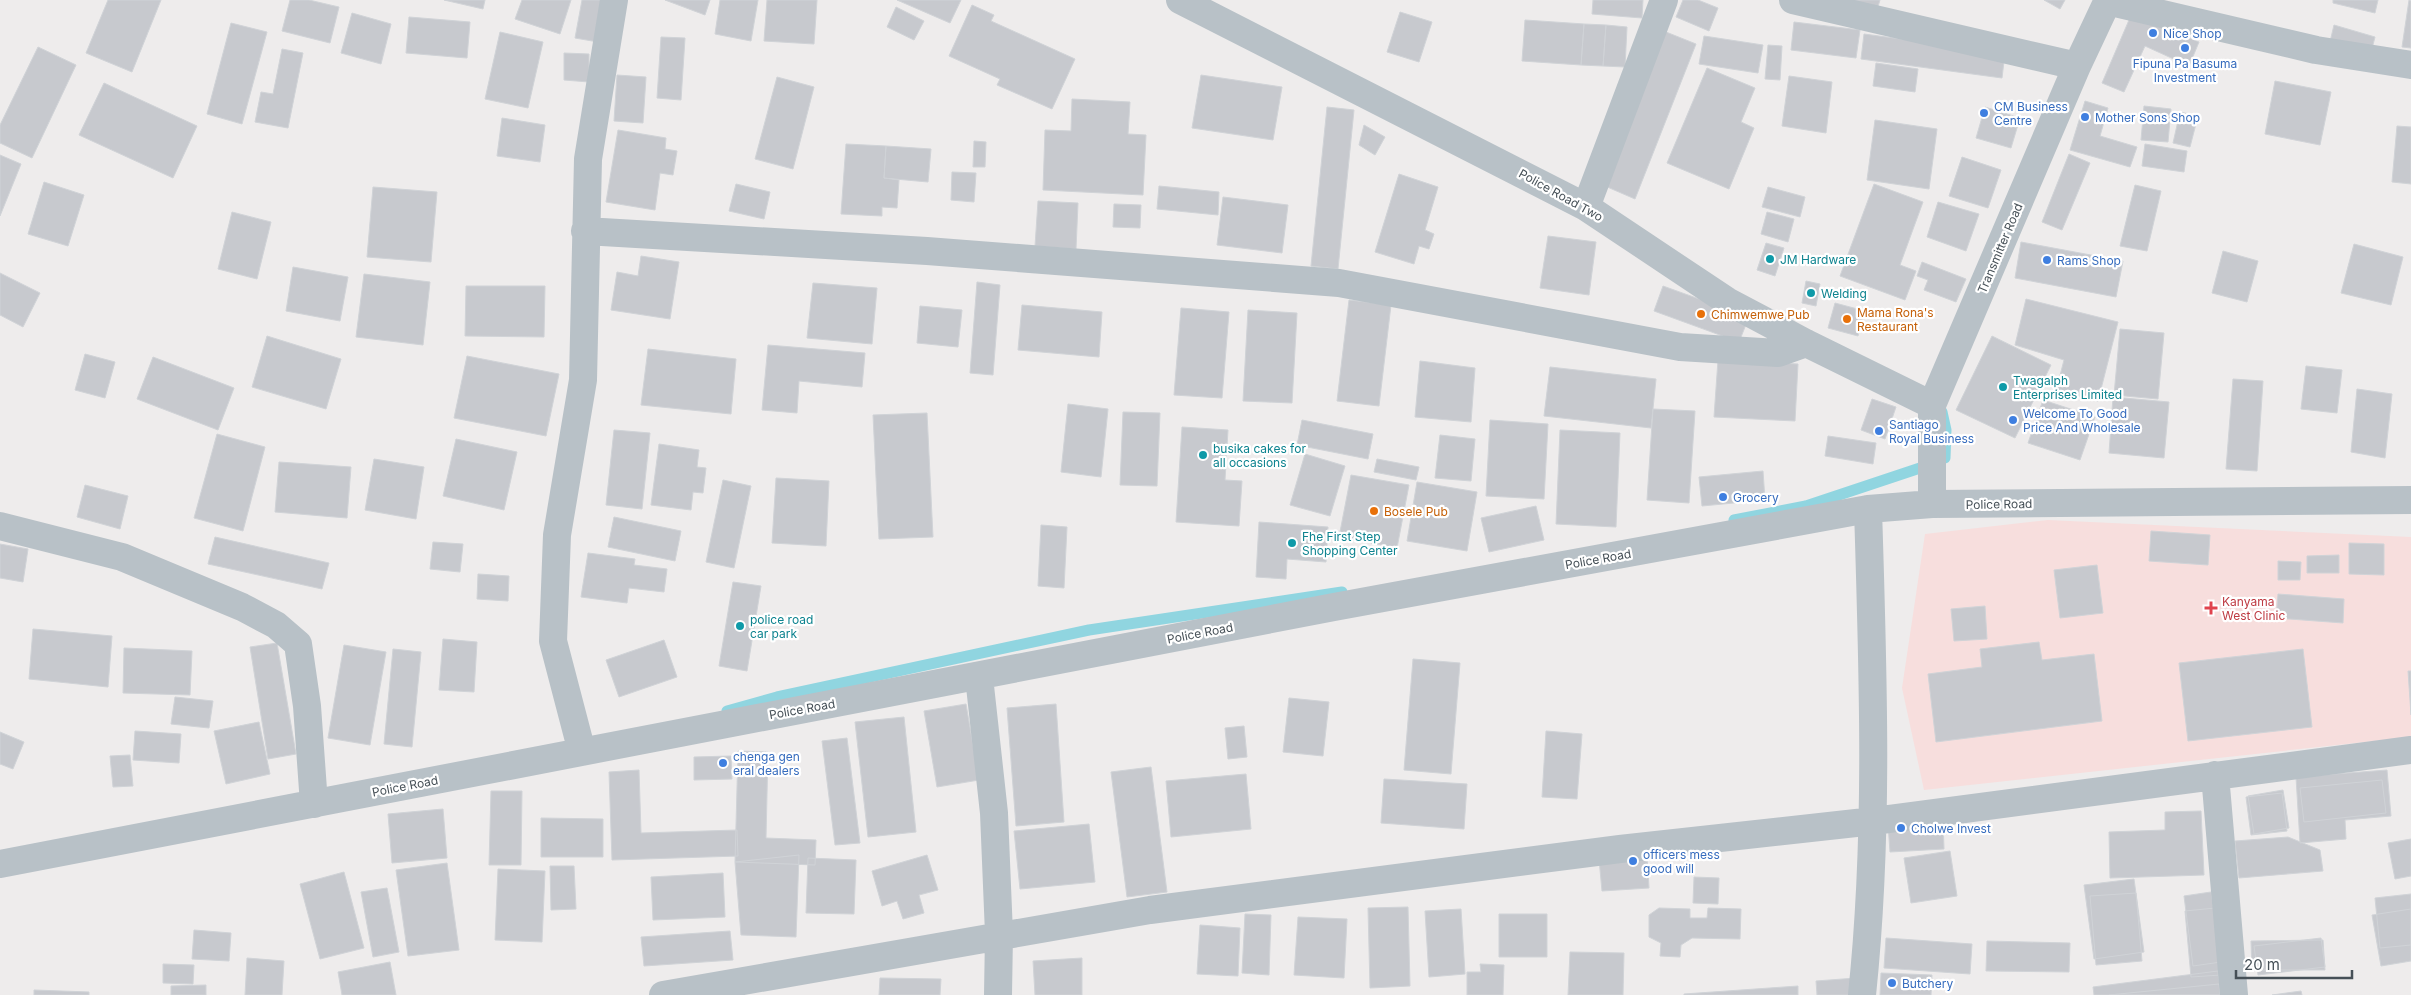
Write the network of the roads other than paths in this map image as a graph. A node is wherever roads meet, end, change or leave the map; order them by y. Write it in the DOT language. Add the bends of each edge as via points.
graph roads {
  1 [pos="614,0"];
  2 [pos="1180,0"];
  3 [pos="1664,0"];
  4 [pos="1793,0"];
  5 [pos="2108,1"];
  6 [pos="2411,65"];
  7 [pos="2077,66"];
  8 [pos="1586,207"];
  9 [pos="585,230"];
  10 [pos="1806,343"];
  11 [pos="1932,406"];
  12 [pos="2411,500"];
  13 [pos="1932,504"];
  14 [pos="1868,510"];
  15 [pos="0,526"];
  16 [pos="979,677"];
  17 [pos="2411,750"];
  18 [pos="582,752"];
  19 [pos="2215,775"];
  20 [pos="314,804"];
  21 [pos="1874,821"];
  22 [pos="0,864"];
  23 [pos="999,934"];
  24 [pos="663,995"];
  25 [pos="998,995"];
  26 [pos="1862,995"];
  27 [pos="2234,995"];
  1 -- 9 [label="street" via="588,159"];
  2 -- 8 [label="street, Police Road Two"];
  3 -- 8 [label="street"];
  4 -- 7 [label="street"];
  5 -- 6 [label="street" via="2316,50"];
  5 -- 7 [label="street, Transmitter Road"];
  7 -- 11 [label="street, Transmitter Road"];
  8 -- 10 [label="street, Police Road Two" via="1727,301"];
  9 -- 10 [label="street" via="927,250 1339,283 1680,346 1778,353"];
  9 -- 18 [label="street" via="583,380 557,535 552,641"];
  10 -- 11 [label="street, Police Road Two"];
  11 -- 13 [label="street, Transmitter Road"];
  12 -- 13 [label="street, Police Road"];
  13 -- 14 [label="street, Police Road"];
  14 -- 16 [label="street, Police Road" via="1334,607"];
  14 -- 21 [label="street"];
  15 -- 20 [label="street" via="122,557 242,607 276,625 298,644 307,706"];
  16 -- 18 [label="street, Police Road"];
  16 -- 23 [label="street" via="994,813"];
  17 -- 19 [label="street"];
  18 -- 20 [label="street, Police Road"];
  19 -- 21 [label="street"];
  19 -- 27 [label="street"];
  20 -- 22 [label="street, Police Road"];
  21 -- 23 [label="street" via="1620,849 1150,910"];
  21 -- 26 [label="street"];
  23 -- 24 [label="street"];
  23 -- 25 [label="street"];
}
